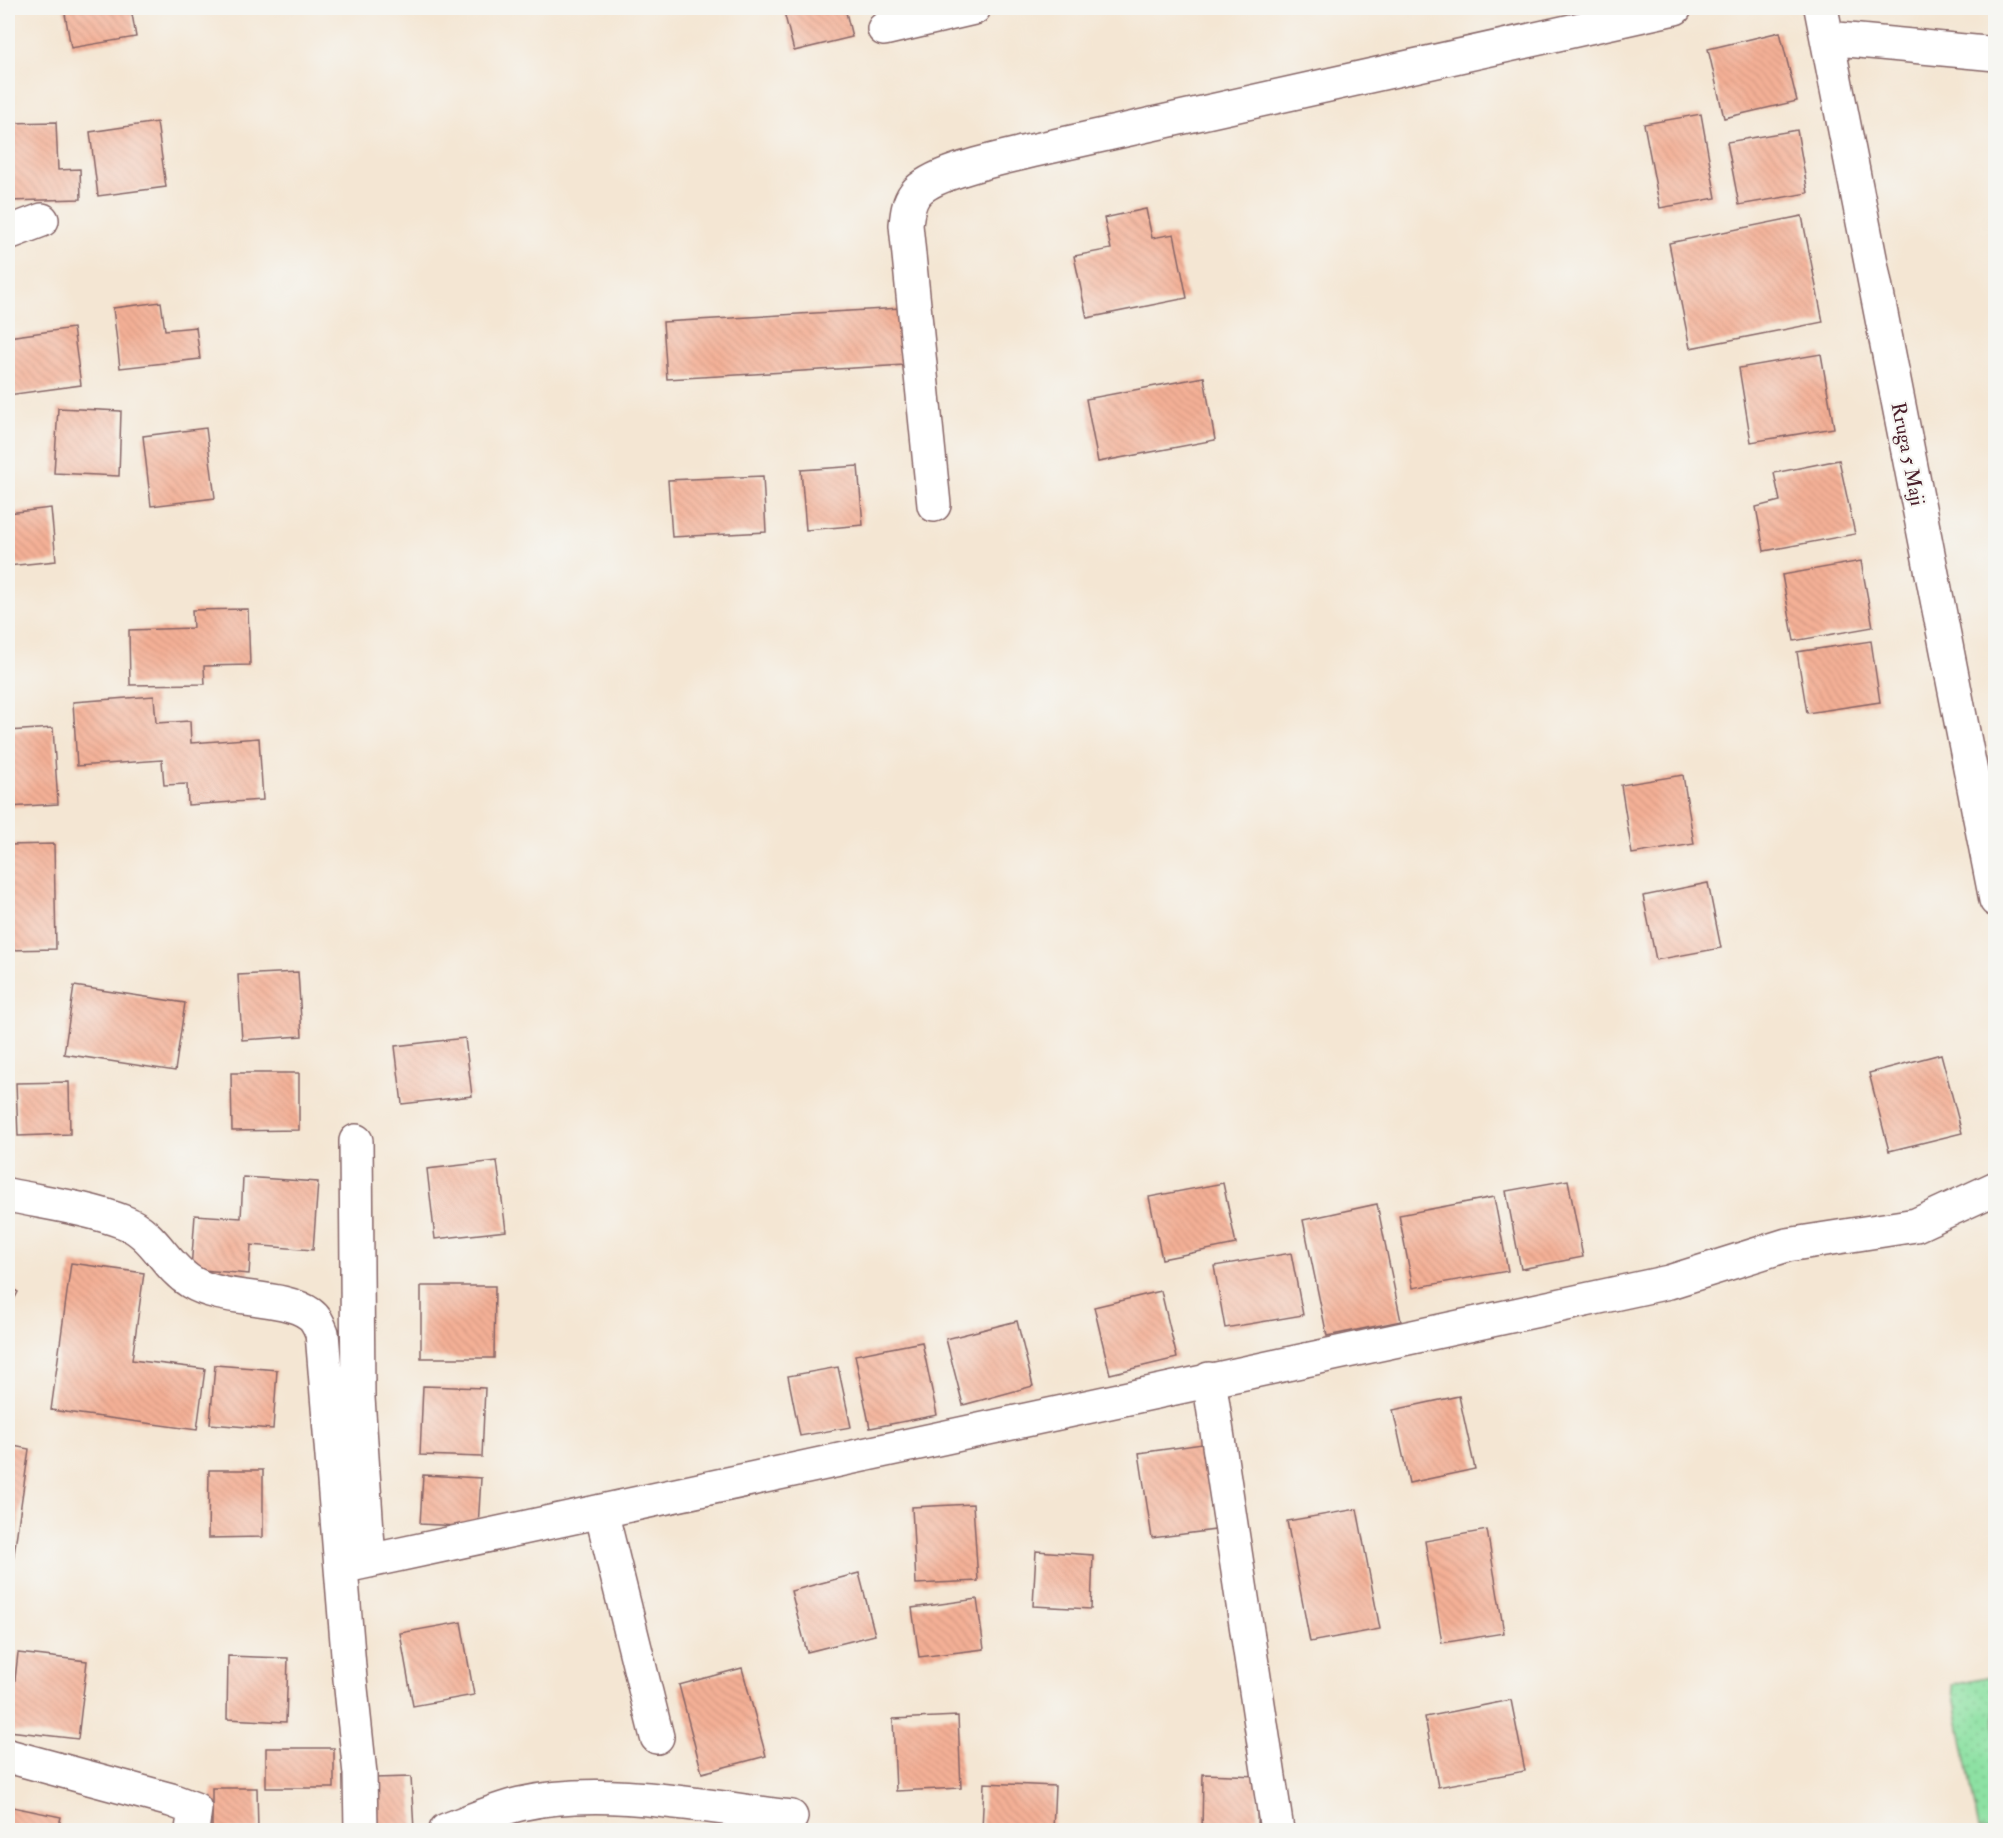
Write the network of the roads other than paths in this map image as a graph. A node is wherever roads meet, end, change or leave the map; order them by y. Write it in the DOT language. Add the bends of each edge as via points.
graph roads {
  1 [pos="974,8"];
  2 [pos="1675,8"];
  3 [pos="1824,23"];
  4 [pos="884,29"];
  5 [pos="1995,54"];
  6 [pos="42,220"];
  7 [pos="8,233"];
  8 [pos="934,505"];
  9 [pos="1995,900"];
  10 [pos="356,1141"];
  11 [pos="1995,1188"];
  12 [pos="8,1195"];
  13 [pos="1209,1379"];
  14 [pos="601,1511"];
  15 [pos="355,1564"];
  16 [pos="657,1737"];
  17 [pos="8,1756"];
  18 [pos="790,1817"];
  19 [pos="192,1830"];
  20 [pos="361,1830"];
  21 [pos="446,1830"];
  22 [pos="1277,1830"];
  1 -- 4 [label="street"];
  2 -- 8 [label="street" via="1031,151 954,172 921,188 910,203 906,225"];
  3 -- 5 [label="street"];
  3 -- 9 [label="street, Rruga 5 Maji"];
  6 -- 7 [label="street"];
  10 -- 15 [label="street"];
  11 -- 13 [label="street" via="1916,1225 1787,1245 1669,1282"];
  12 -- 15 [label="street" via="126,1222 146,1234 192,1282 215,1291 292,1306 312,1316 322,1333"];
  13 -- 14 [label="street"];
  13 -- 22 [label="street"];
  14 -- 15 [label="street"];
  14 -- 16 [label="street"];
  15 -- 20 [label="street"];
  17 -- 19 [label="street" via="195,1809"];
  18 -- 21 [label="street" via="631,1798 587,1797 519,1804"];
}
